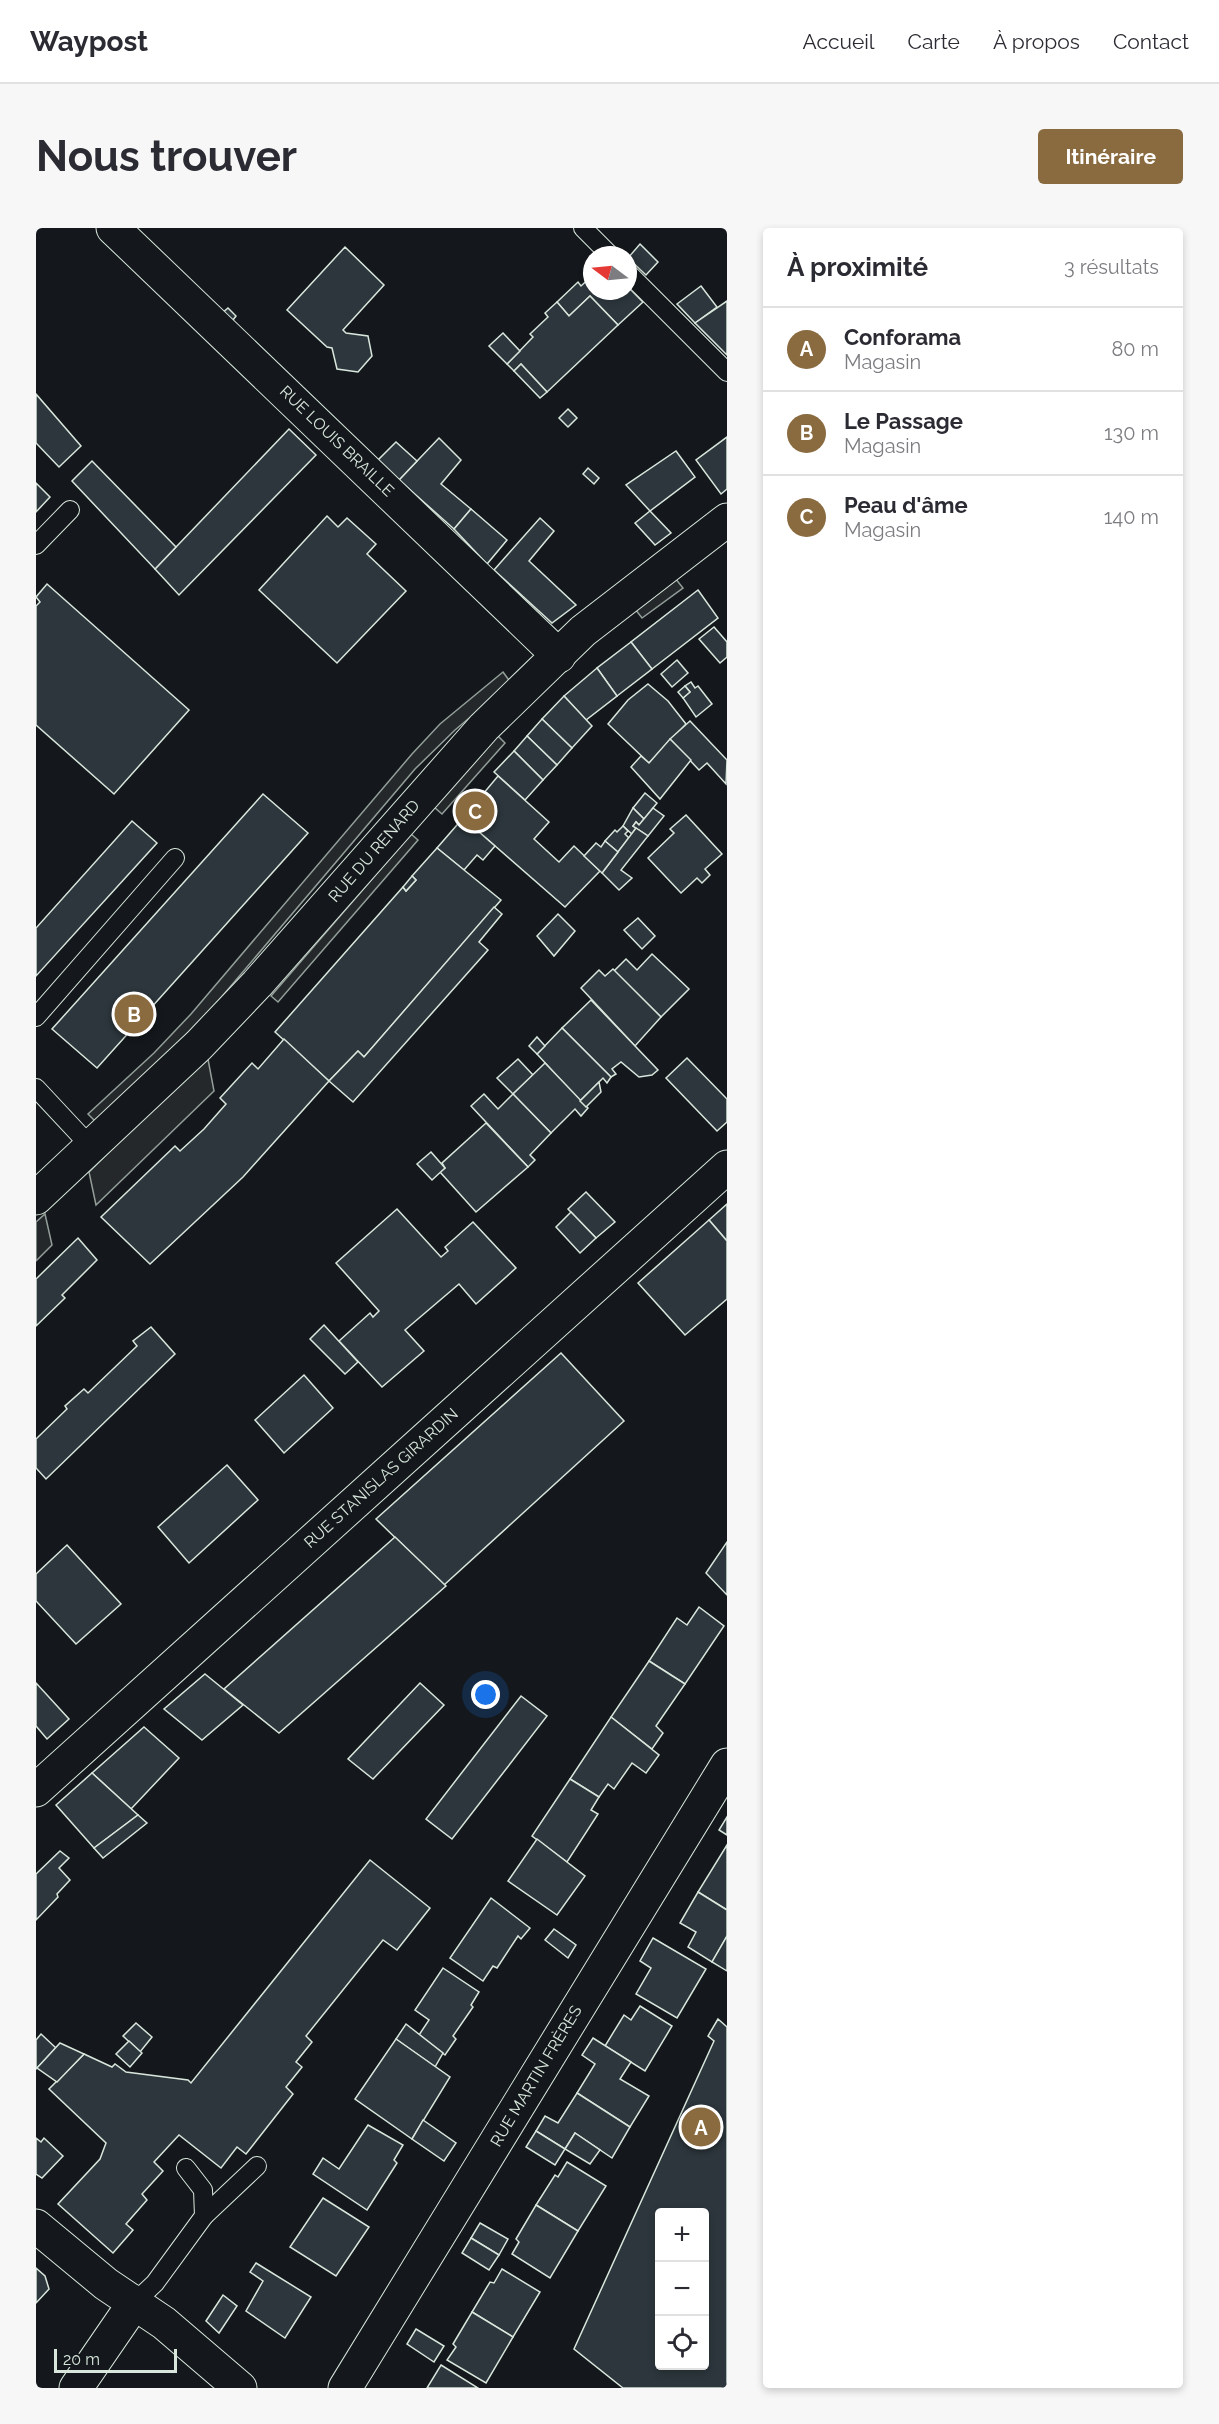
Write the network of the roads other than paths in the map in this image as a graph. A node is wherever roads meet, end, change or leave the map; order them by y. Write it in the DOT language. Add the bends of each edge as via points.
graph roads {
  1 [pos="113,228"];
  2 [pos="583,228"];
  3 [pos="601,246"];
  4 [pos="637,282"];
  5 [pos="727,372"];
  6 [pos="70,510"];
  7 [pos="727,520"];
  8 [pos="36,544"];
  9 [pos="559,656"];
  10 [pos="175,858"];
  11 [pos="36,1017"];
  12 [pos="36,1088"];
  13 [pos="92,1148"];
  14 [pos="727,1167"];
  15 [pos="36,1198"];
  16 [pos="727,1765"];
  17 [pos="36,1790"];
  18 [pos="257,2166"];
  19 [pos="186,2168"];
  20 [pos="204,2216"];
  21 [pos="36,2226"];
  22 [pos="135,2302"];
  23 [pos="76,2388"];
  24 [pos="240,2388"];
  25 [pos="345,2388"];
  1 -- 9 [label="street, RUE LOUIS BRAILLE"];
  2 -- 3 [label="lane"];
  4 -- 5 [label="lane"];
  6 -- 8 [label="lane"];
  7 -- 9 [label="street, RUE DU RENARD" via="583,631"];
  9 -- 13 [label="street, RUE DU RENARD" via="484,727 257,984"];
  10 -- 11 [label="lane"];
  12 -- 13 [label="lane"];
  13 -- 15 [label="street, RUE DU RENARD"];
  14 -- 17 [label="street, RUE STANISLAS GIRARDIN"];
  16 -- 25 [label="street, RUE MARTIN FRÈRES"];
  18 -- 20 [label="lane"];
  19 -- 20 [label="lane" via="203,2190"];
  20 -- 22 [label="lane" via="155,2283"];
  21 -- 22 [label="street" via="105,2284"];
  22 -- 23 [label="street"];
  22 -- 24 [label="street"];
}
